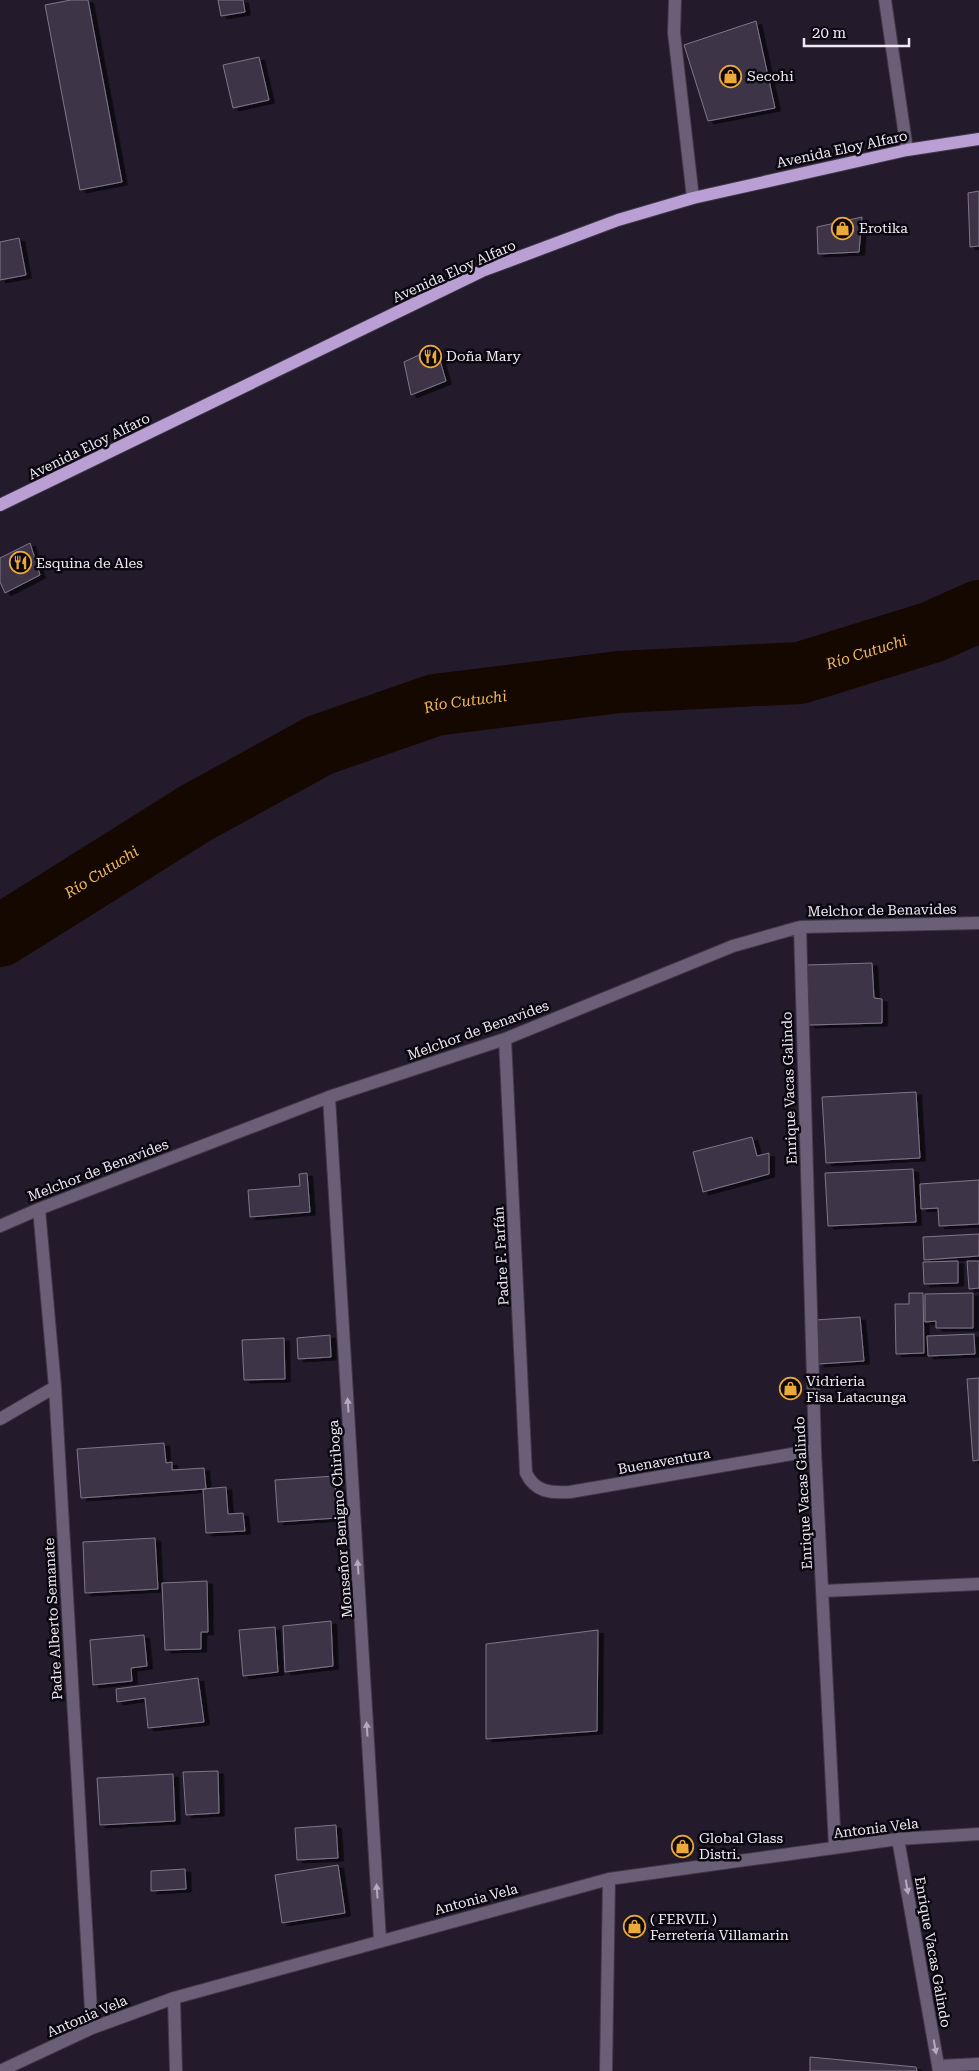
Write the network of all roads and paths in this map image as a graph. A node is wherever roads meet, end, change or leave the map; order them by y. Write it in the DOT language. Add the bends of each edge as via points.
graph roads {
  1 [pos="675,0"];
  2 [pos="885,0"];
  3 [pos="979,139"];
  4 [pos="907,150"];
  5 [pos="693,198"];
  6 [pos="0,505"];
  7 [pos="979,923"];
  8 [pos="800,927"];
  9 [pos="505,1039"];
  10 [pos="329,1097"];
  11 [pos="39,1209"];
  12 [pos="0,1226"];
  13 [pos="55,1387"];
  14 [pos="0,1419"];
  15 [pos="815,1450"];
  16 [pos="526,1473"];
  17 [pos="979,1584"];
  18 [pos="823,1591"];
  19 [pos="979,1834"];
  20 [pos="898,1838"];
  21 [pos="834,1847"];
  22 [pos="609,1879"];
  23 [pos="380,1940"];
  24 [pos="174,1998"];
  25 [pos="92,2028"];
  26 [pos="979,2064"];
  27 [pos="939,2069"];
  28 [pos="0,2071"];
  29 [pos="176,2071"];
  30 [pos="606,2071"];
  1 -- 5 [label="street" via="674,32"];
  2 -- 4 [label="street"];
  3 -- 4 [label="main road, Avenida Eloy Alfaro"];
  4 -- 5 [label="main road, Avenida Eloy Alfaro"];
  5 -- 6 [label="main road, Avenida Eloy Alfaro" via="618,220 482,271"];
  7 -- 8 [label="street, Melchor de Benavides"];
  8 -- 9 [label="street, Melchor de Benavides" via="733,946"];
  8 -- 15 [label="street, Enrique Vacas Galindo"];
  9 -- 10 [label="street, Melchor de Benavides"];
  9 -- 16 [label="street, Padre F. Farfán"];
  10 -- 11 [label="street, Melchor de Benavides"];
  23 -- 10 [label="street, Monseñor Benigno Chiriboga, one-way"];
  11 -- 12 [label="street, Melchor de Benavides"];
  11 -- 13 [label="street, Padre Alberto Semanate"];
  13 -- 14 [label="street"];
  13 -- 25 [label="street, Padre Alberto Semanate"];
  15 -- 16 [label="street, Buenaventura" via="570,1492 540,1490"];
  15 -- 18 [label="street, Enrique Vacas Galindo"];
  17 -- 18 [label="street"];
  18 -- 21 [label="street, Enrique Vacas Galindo"];
  19 -- 20 [label="street, Antonia Vela"];
  20 -- 21 [label="street, Antonia Vela"];
  20 -- 27 [label="street, Enrique Vacas Galindo, one-way"];
  21 -- 22 [label="street, Antonia Vela"];
  22 -- 23 [label="street, Antonia Vela"];
  22 -- 30 [label="street"];
  23 -- 24 [label="street, Antonia Vela"];
  24 -- 25 [label="street, Antonia Vela"];
  24 -- 29 [label="street"];
  25 -- 28 [label="street, Antonia Vela"];
  26 -- 27 [label="street"];
}
